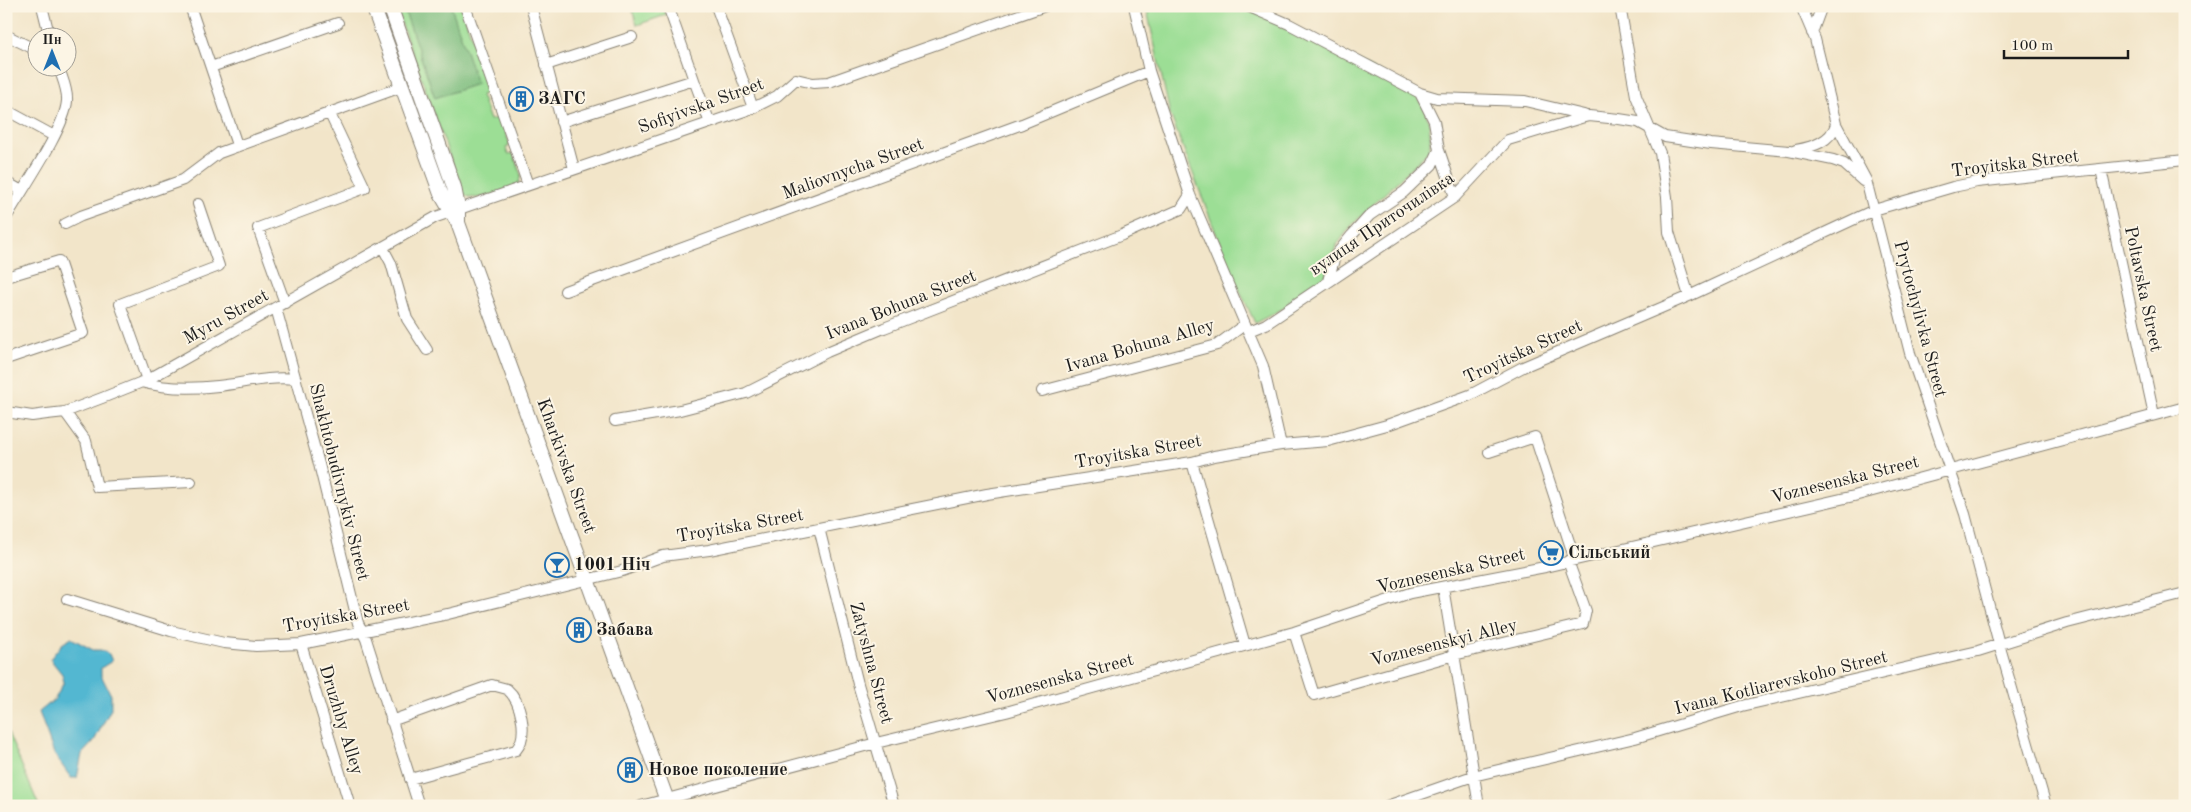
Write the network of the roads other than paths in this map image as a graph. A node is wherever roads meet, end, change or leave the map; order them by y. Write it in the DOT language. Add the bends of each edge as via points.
graph roads {
  1 [pos="190,6"];
  2 [pos="373,6"];
  3 [pos="390,6"];
  4 [pos="465,6"];
  5 [pos="531,6"];
  6 [pos="668,6"];
  7 [pos="1044,6"];
  8 [pos="1134,6"];
  9 [pos="1247,6"];
  10 [pos="1620,6"];
  11 [pos="1801,6"];
  12 [pos="1822,6"];
  13 [pos="41,7"];
  14 [pos="719,7"];
  15 [pos="338,23"];
  16 [pos="47,28"];
  17 [pos="1812,33"];
  18 [pos="6,35"];
  19 [pos="632,37"];
  20 [pos="28,46"];
  21 [pos="546,64"];
  22 [pos="211,67"];
  23 [pos="1149,71"];
  24 [pos="61,78"];
  25 [pos="694,80"];
  26 [pos="401,87"];
  27 [pos="1420,93"];
  28 [pos="752,108"];
  29 [pos="6,110"];
  30 [pos="330,112"];
  31 [pos="1589,116"];
  32 [pos="561,122"];
  33 [pos="710,123"];
  34 [pos="1836,124"];
  35 [pos="1652,130"];
  36 [pos="54,136"];
  37 [pos="237,145"];
  38 [pos="1439,150"];
  39 [pos="1789,151"];
  40 [pos="2185,160"];
  41 [pos="574,169"];
  42 [pos="2100,169"];
  43 [pos="6,182"];
  44 [pos="1867,184"];
  45 [pos="528,185"];
  46 [pos="22,191"];
  47 [pos="1190,195"];
  48 [pos="1456,197"];
  49 [pos="198,204"];
  50 [pos="454,210"];
  51 [pos="1874,210"];
  52 [pos="6,218"];
  53 [pos="65,224"];
  54 [pos="383,248"];
  55 [pos="6,277"];
  56 [pos="1328,281"];
  57 [pos="565,291"];
  58 [pos="1690,296"];
  59 [pos="280,305"];
  60 [pos="1247,328"];
  61 [pos="427,350"];
  62 [pos="6,360"];
  63 [pos="296,380"];
  64 [pos="144,381"];
  65 [pos="1042,391"];
  66 [pos="2185,406"];
  67 [pos="6,412"];
  68 [pos="65,412"];
  69 [pos="2154,415"];
  70 [pos="615,421"];
  71 [pos="1282,445"];
  72 [pos="1489,452"];
  73 [pos="1192,462"];
  74 [pos="1949,471"];
  75 [pos="191,482"];
  76 [pos="819,528"];
  77 [pos="1572,561"];
  78 [pos="586,578"];
  79 [pos="1442,587"];
  80 [pos="2185,593"];
  81 [pos="67,599"];
  82 [pos="362,632"];
  83 [pos="1294,632"];
  84 [pos="301,644"];
  85 [pos="1999,644"];
  86 [pos="1245,645"];
  87 [pos="1454,655"];
  88 [pos="391,721"];
  89 [pos="876,743"];
  90 [pos="1473,776"];
  91 [pos="410,780"];
  92 [pos="668,802"];
  93 [pos="350,806"];
  94 [pos="419,806"];
  95 [pos="641,806"];
  96 [pos="894,806"];
  97 [pos="1387,806"];
  98 [pos="1479,806"];
  99 [pos="2046,806"];
  1 -- 22 [label="street"];
  2 -- 26 [label="street, Kharkivska Street"];
  3 -- 50 [label="street, Kharkivska Street" via="454,187"];
  4 -- 45 [label="street"];
  5 -- 21 [label="street"];
  6 -- 25 [label="street"];
  7 -- 28 [label="street, Sofiyivska Street" via="829,82 813,84 796,79 777,96"];
  8 -- 23 [label="street"];
  9 -- 27 [label="street" via="1289,24"];
  10 -- 35 [label="street" via="1636,96 1642,115"];
  11 -- 17 [label="street, Prytochylivka Street"];
  12 -- 17 [label="street"];
  13 -- 16 [label="street"];
  14 -- 28 [label="street"];
  15 -- 22 [label="street"];
  17 -- 34 [label="street, Prytochylivka Street"];
  18 -- 20 [label="street"];
  19 -- 21 [label="street"];
  21 -- 32 [label="street"];
  22 -- 37 [label="street"];
  23 -- 47 [label="street"];
  23 -- 57 [label="street, Maliovnycha Street" via="1022,124"];
  24 -- 36 [label="street" via="67,103"];
  25 -- 32 [label="street"];
  25 -- 33 [label="street"];
  26 -- 30 [label="street"];
  26 -- 50 [label="street, Kharkivska Street" via="440,194"];
  27 -- 31 [label="street" via="1437,98 1525,101"];
  27 -- 38 [label="street" via="1434,121"];
  28 -- 33 [label="street, Sofiyivska Street"];
  29 -- 36 [label="street"];
  30 -- 37 [label="street"];
  30 -- 59 [label="street, Shakhtobudivnykiv Street" via="365,188 258,228"];
  31 -- 35 [label="street, вулиця Приточилівка" via="1633,121"];
  31 -- 48 [label="street, вулиця Приточилівка" via="1508,140"];
  32 -- 41 [label="street"];
  33 -- 41 [label="street, Sofiyivska Street"];
  34 -- 39 [label="street" via="1825,140"];
  34 -- 44 [label="street, Prytochylivka Street"];
  35 -- 39 [label="street, вулиця Приточилівка" via="1676,139"];
  35 -- 58 [label="street" via="1667,197 1669,232"];
  36 -- 46 [label="street"];
  37 -- 53 [label="street" via="210,157 183,180"];
  38 -- 48 [label="street"];
  38 -- 56 [label="street" via="1432,165 1419,179 1370,215 1352,235 1335,256"];
  39 -- 44 [label="street, вулиця Приточилівка" via="1839,162"];
  40 -- 42 [label="street, Troyitska Street"];
  41 -- 45 [label="street, Sofiyivska Street"];
  42 -- 51 [label="street, Troyitska Street" via="1953,186"];
  42 -- 69 [label="street, Poltavska Street"];
  43 -- 46 [label="street"];
  44 -- 51 [label="street, Prytochylivka Street"];
  45 -- 50 [label="street, Sofiyivska Street"];
  46 -- 52 [label="street"];
  47 -- 60 [label="street"];
  47 -- 70 [label="street, Ivana Bohuna Street" via="1181,209 859,338 746,393 680,410"];
  48 -- 56 [label="street, вулиця Приточилівка"];
  49 -- 64 [label="street" via="220,266 120,304"];
  50 -- 54 [label="street, Myru Street"];
  50 -- 78 [label="street, Kharkivska Street"];
  51 -- 58 [label="street, Troyitska Street"];
  51 -- 74 [label="street, Prytochylivka Street" via="1910,353"];
  54 -- 59 [label="street, Myru Street"];
  54 -- 61 [label="street" via="391,263 407,320"];
  55 -- 62 [label="street" via="58,261 83,333"];
  56 -- 60 [label="street, вулиця Приточилівка" via="1266,324"];
  58 -- 71 [label="street, Troyitska Street" via="1424,412 1344,438"];
  59 -- 63 [label="street, Shakhtobudivnykiv Street"];
  59 -- 64 [label="street, Myru Street"];
  60 -- 65 [label="street, Ivana Bohuna Alley" via="1217,344"];
  60 -- 71 [label="street" via="1263,366"];
  63 -- 64 [label="street" via="272,377 184,388"];
  63 -- 82 [label="street, Shakhtobudivnykiv Street"];
  64 -- 68 [label="street, Myru Street"];
  66 -- 69 [label="street, Voznesenska Street"];
  67 -- 68 [label="street, Myru Street" via="32,416"];
  68 -- 75 [label="street" via="86,441 97,487"];
  69 -- 74 [label="street, Voznesenska Street"];
  71 -- 73 [label="street, Troyitska Street"];
  72 -- 77 [label="street" via="1535,437"];
  73 -- 76 [label="street, Troyitska Street" via="987,494"];
  73 -- 86 [label="street"];
  74 -- 77 [label="street, Voznesenska Street"];
  74 -- 85 [label="street, Prytochylivka Street" via="1965,514"];
  76 -- 78 [label="street, Troyitska Street" via="663,556 633,568"];
  76 -- 89 [label="street, Zatyshna Street"];
  77 -- 79 [label="street, Voznesenska Street"];
  77 -- 87 [label="street, Voznesenskyi Alley" via="1586,611 1583,624"];
  78 -- 82 [label="street, Troyitska Street" via="448,614"];
  78 -- 92 [label="street, Kharkivska Street"];
  79 -- 83 [label="street, Voznesenska Street" via="1383,601"];
  79 -- 87 [label="street"];
  80 -- 85 [label="street, Ivana Kotliarevskoho Street"];
  81 -- 84 [label="street, Troyitska Street" via="171,631 224,643 256,646"];
  82 -- 84 [label="street, Troyitska Street"];
  82 -- 88 [label="street, Shakhtobudivnykiv Street"];
  83 -- 86 [label="street, Voznesenska Street"];
  83 -- 87 [label="street, Voznesenskyi Alley" via="1314,695"];
  84 -- 93 [label="street, Druzhby Alley"];
  85 -- 90 [label="street, Ivana Kotliarevskoho Street" via="1742,706 1635,738"];
  85 -- 99 [label="street, Prytochylivka Street"];
  86 -- 89 [label="street, Voznesenska Street" via="1006,712"];
  87 -- 90 [label="street"];
  88 -- 91 [label="street, Shakhtobudivnykiv Street"];
  88 -- 91 [label="street" via="492,686 507,689 516,701 523,731 516,750"];
  89 -- 92 [label="street, Voznesenska Street"];
  89 -- 96 [label="street, Zatyshna Street"];
  90 -- 97 [label="street, Ivana Kotliarevskoho Street"];
  90 -- 98 [label="street"];
  91 -- 94 [label="street, Shakhtobudivnykiv Street"];
  92 -- 95 [label="street, Voznesenska Street"];
}
